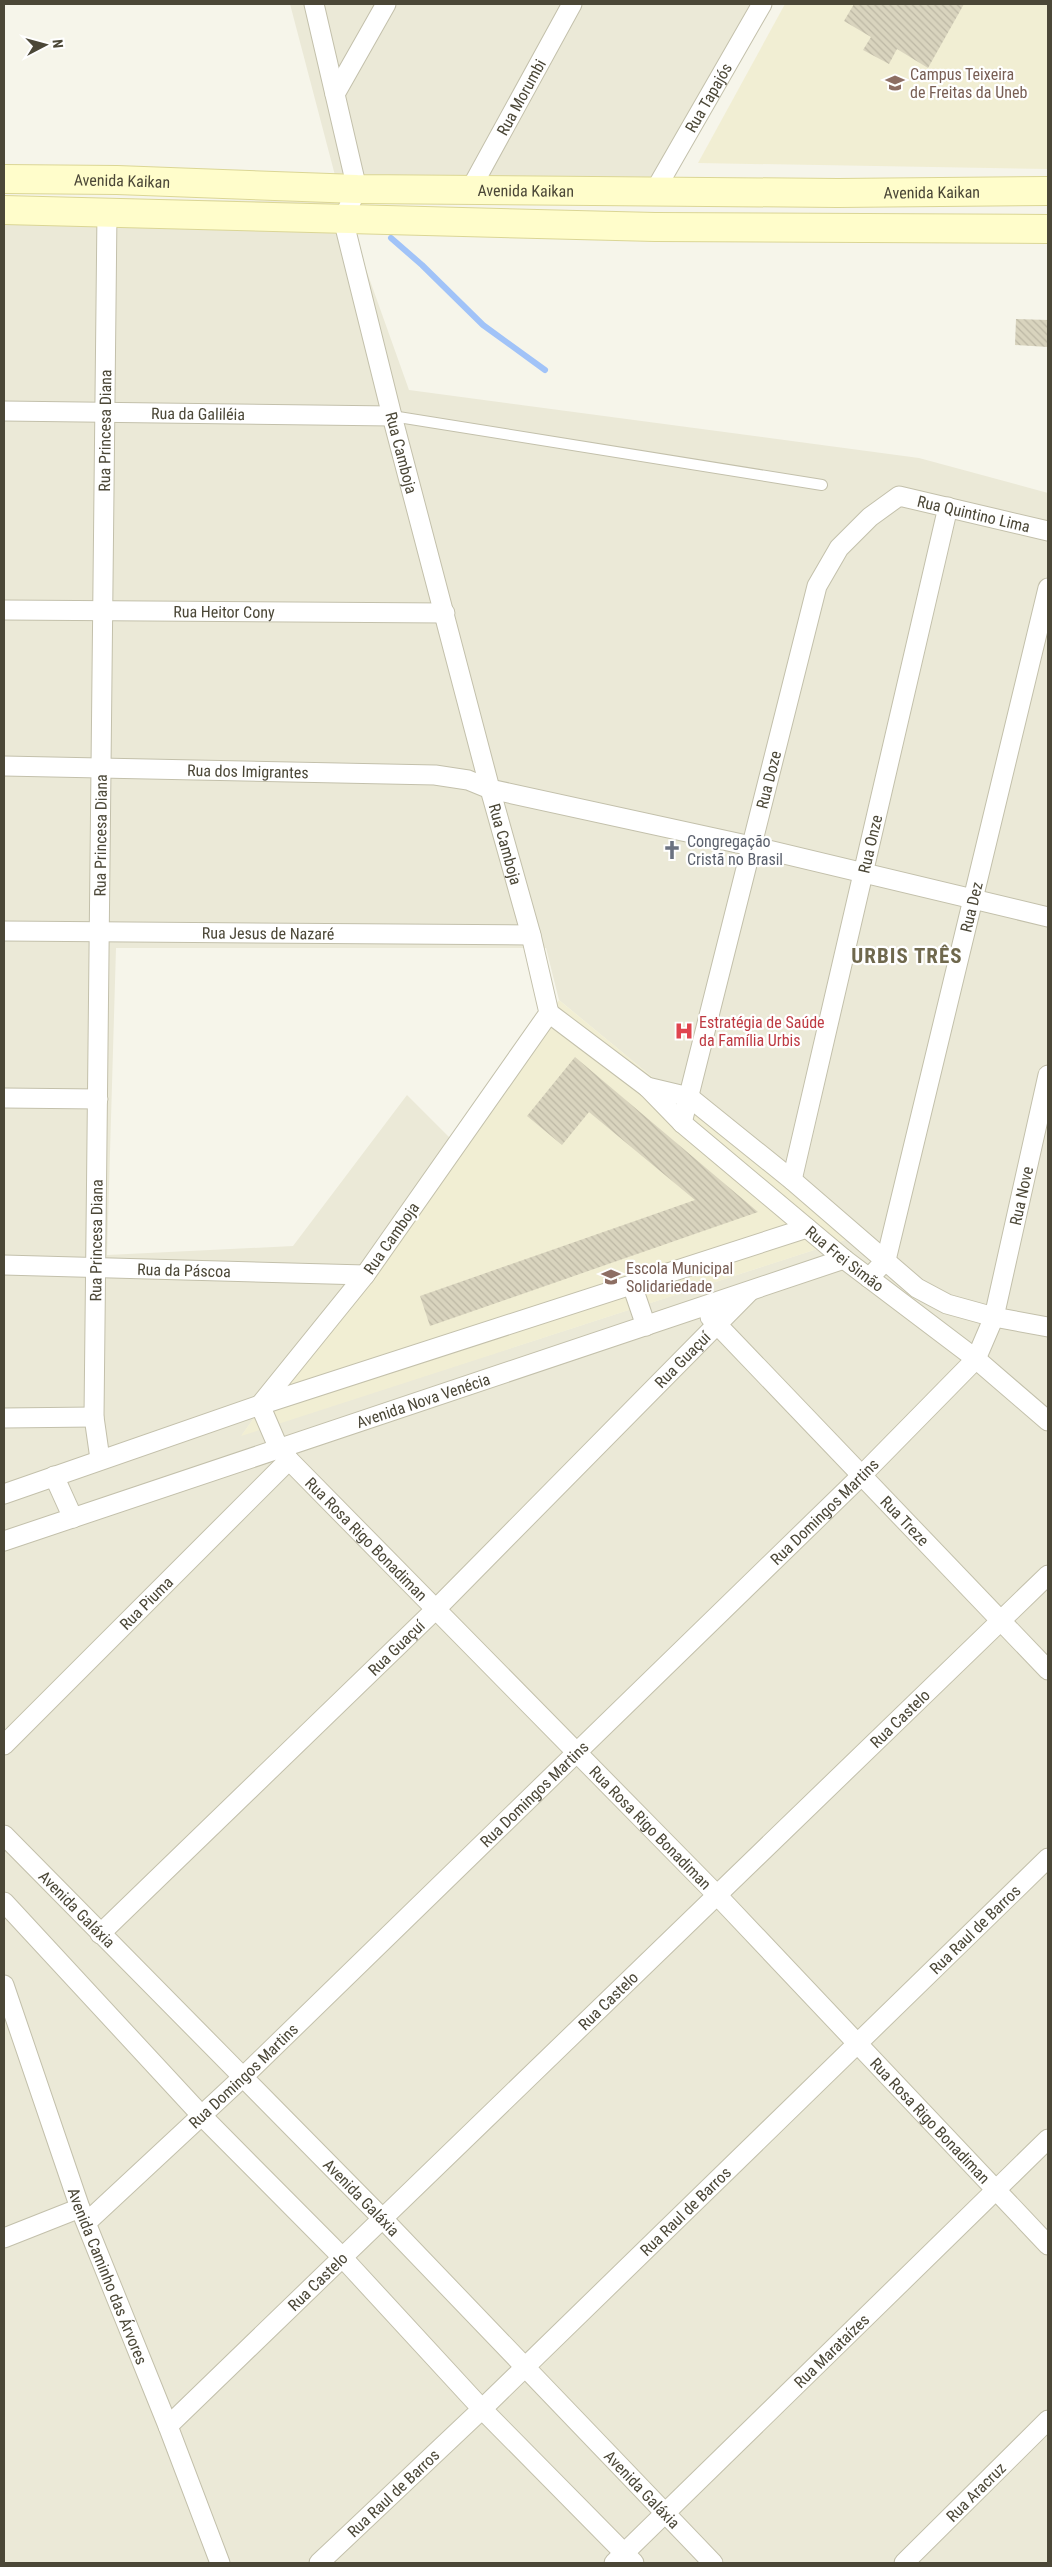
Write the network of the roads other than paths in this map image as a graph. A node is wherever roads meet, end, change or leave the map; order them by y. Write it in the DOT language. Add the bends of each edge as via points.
graph roads {
  1 [pos="314,4"];
  2 [pos="386,4"];
  3 [pos="572,4"];
  4 [pos="762,4"];
  5 [pos="335,94"];
  6 [pos="4,179"];
  7 [pos="470,190"];
  8 [pos="1048,191"];
  9 [pos="654,192"];
  10 [pos="350,204"];
  11 [pos="4,210"];
  12 [pos="107,212"];
  13 [pos="1048,229"];
  14 [pos="4,411"];
  15 [pos="106,413"];
  16 [pos="392,416"];
  17 [pos="822,485"];
  18 [pos="899,496"];
  19 [pos="948,507"];
  20 [pos="1048,531"];
  21 [pos="1048,588"];
  22 [pos="4,610"];
  23 [pos="102,612"];
  24 [pos="445,613"];
  25 [pos="4,766"];
  26 [pos="102,767"];
  27 [pos="490,789"];
  28 [pos="751,846"];
  29 [pos="862,871"];
  30 [pos="973,900"];
  31 [pos="1048,917"];
  32 [pos="100,930"];
  33 [pos="4,931"];
  34 [pos="531,935"];
  35 [pos="549,1013"];
  36 [pos="1048,1075"];
  37 [pos="647,1087"];
  38 [pos="689,1097"];
  39 [pos="4,1098"];
  40 [pos="98,1099"];
  41 [pos="682,1122"];
  42 [pos="792,1180"];
  43 [pos="807,1228"];
  44 [pos="844,1259"];
  45 [pos="886,1260"];
  46 [pos="4,1265"];
  47 [pos="95,1266"];
  48 [pos="365,1275"];
  49 [pos="869,1278"];
  50 [pos="632,1285"];
  51 [pos="750,1291"];
  52 [pos="700,1308"];
  53 [pos="994,1317"];
  54 [pos="718,1325"];
  55 [pos="646,1326"];
  56 [pos="1048,1327"];
  57 [pos="976,1359"];
  58 [pos="260,1405"];
  59 [pos="94,1417"];
  60 [pos="4,1418"];
  61 [pos="1048,1421"];
  62 [pos="284,1454"];
  63 [pos="100,1459"];
  64 [pos="54,1476"];
  65 [pos="861,1476"];
  66 [pos="4,1494"];
  67 [pos="73,1518"];
  68 [pos="4,1541"];
  69 [pos="1048,1575"];
  70 [pos="436,1609"];
  71 [pos="1000,1621"];
  72 [pos="1048,1670"];
  73 [pos="4,1745"];
  74 [pos="576,1751"];
  75 [pos="4,1835"];
  76 [pos="1048,1858"];
  77 [pos="716,1894"];
  78 [pos="4,1902"];
  79 [pos="100,1934"];
  80 [pos="4,1985"];
  81 [pos="859,2042"];
  82 [pos="244,2076"];
  83 [pos="202,2116"];
  84 [pos="1048,2139"];
  85 [pos="995,2191"];
  86 [pos="83,2215"];
  87 [pos="383,2219"];
  88 [pos="4,2238"];
  89 [pos="1048,2245"];
  90 [pos="342,2257"];
  91 [pos="525,2365"];
  92 [pos="482,2409"];
  93 [pos="1048,2420"];
  94 [pos="168,2426"];
  95 [pos="665,2514"];
  96 [pos="624,2560"];
  97 [pos="220,2563"];
  98 [pos="319,2563"];
  99 [pos="714,2563"];
  100 [pos="904,2563"];
  1 -- 5 [label="street, Rua Camboja"];
  2 -- 5 [label="street"];
  3 -- 7 [label="street, Rua Morumbi"];
  4 -- 9 [label="street, Rua Tapajós"];
  5 -- 10 [label="street, Rua Camboja"];
  6 -- 10 [label="street, Avenida Kaikan" via="117,180"];
  7 -- 9 [label="street, Avenida Kaikan"];
  7 -- 10 [label="street, Avenida Kaikan"];
  8 -- 9 [label="street, Avenida Kaikan"];
  10 -- 12 [label="street, Avenida Kaikan"];
  10 -- 13 [label="street, Avenida Kaikan" via="655,227"];
  10 -- 16 [label="street, Rua Camboja"];
  11 -- 12 [label="street, Avenida Kaikan"];
  12 -- 15 [label="street, Rua Princesa Diana"];
  14 -- 15 [label="street, Rua da Galiléia"];
  15 -- 16 [label="street, Rua da Galiléia"];
  15 -- 23 [label="street, Rua Princesa Diana"];
  16 -- 17 [label="lane"];
  16 -- 24 [label="street, Rua Camboja"];
  18 -- 19 [label="street, Rua Quintino Lima"];
  18 -- 28 [label="street, Rua Doze" via="870,517 839,548 816,586"];
  19 -- 20 [label="street, Rua Quintino Lima"];
  19 -- 29 [label="street, Rua Onze"];
  21 -- 30 [label="street, Rua Dez"];
  22 -- 23 [label="street, Rua Heitor Cony"];
  23 -- 24 [label="street, Rua Heitor Cony"];
  23 -- 26 [label="street, Rua Princesa Diana"];
  24 -- 27 [label="street, Rua Camboja"];
  25 -- 26 [label="street, Rua dos Imigrantes"];
  26 -- 27 [label="street, Rua dos Imigrantes" via="435,775 468,780"];
  26 -- 32 [label="street, Rua Princesa Diana"];
  27 -- 28 [label="street, Rua dos Imigrantes"];
  27 -- 34 [label="street, Rua Camboja"];
  28 -- 29 [label="street, Rua dos Imigrantes"];
  28 -- 38 [label="street, Rua Doze"];
  29 -- 30 [label="street, Rua dos Imigrantes"];
  29 -- 42 [label="street, Rua Onze"];
  30 -- 31 [label="street, Rua dos Imigrantes"];
  30 -- 45 [label="street, Rua Dez"];
  32 -- 33 [label="street, Rua Jesus de Nazaré"];
  32 -- 34 [label="street, Rua Jesus de Nazaré"];
  32 -- 40 [label="street, Rua Princesa Diana"];
  34 -- 35 [label="street, Rua Camboja"];
  35 -- 37 [label="street, Rua Frei Simão"];
  35 -- 48 [label="street, Rua Camboja"];
  36 -- 53 [label="street, Rua Nove"];
  37 -- 38 [label="street, Rua Frei Simão"];
  37 -- 41 [label="street, Rua Frei Simão"];
  38 -- 41 [label="street, Rua Doze"];
  38 -- 42 [label="street, Rua Frei Simão"];
  39 -- 40 [label="street"];
  40 -- 47 [label="street, Rua Princesa Diana"];
  41 -- 43 [label="street, Rua Frei Simão"];
  42 -- 45 [label="street, Rua Frei Simão"];
  43 -- 44 [label="street, Rua Frei Simão"];
  43 -- 50 [label="street"];
  44 -- 49 [label="street, Rua Frei Simão"];
  44 -- 51 [label="street, Avenida Nova Venécia"];
  45 -- 49 [label="street, Rua Dez"];
  45 -- 53 [label="street" via="917,1288 947,1304"];
  46 -- 47 [label="street, Rua da Páscoa"];
  47 -- 48 [label="street, Rua da Páscoa"];
  47 -- 59 [label="street, Rua Princesa Diana"];
  48 -- 58 [label="street, Rua Camboja"];
  49 -- 57 [label="street, Rua Frei Simão"];
  50 -- 55 [label="street"];
  50 -- 58 [label="street"];
  51 -- 52 [label="street, Avenida Nova Venécia"];
  51 -- 54 [label="street, Rua Guaçuí"];
  52 -- 54 [label="street, Rua Treze"];
  52 -- 55 [label="street, Avenida Nova Venécia"];
  53 -- 56 [label="street"];
  53 -- 57 [label="street, Rua Nove"];
  54 -- 65 [label="street, Rua Treze"];
  54 -- 70 [label="street, Rua Guaçuí"];
  55 -- 62 [label="street, Avenida Nova Venécia"];
  57 -- 61 [label="street, Rua Frei Simão"];
  57 -- 65 [label="street, Rua Domingos Martins"];
  58 -- 62 [label="street, Rua Rosa Rigo Bonadiman"];
  58 -- 63 [label="street"];
  59 -- 60 [label="street"];
  59 -- 63 [label="street, Rua Princesa Diana"];
  62 -- 67 [label="street, Avenida Nova Venécia"];
  62 -- 70 [label="street, Rua Rosa Rigo Bonadiman"];
  62 -- 73 [label="street, Rua Piuma"];
  63 -- 64 [label="street"];
  64 -- 66 [label="street"];
  64 -- 67 [label="street"];
  65 -- 71 [label="street, Rua Treze"];
  65 -- 74 [label="street, Rua Domingos Martins"];
  67 -- 68 [label="street, Avenida Nova Venécia"];
  69 -- 71 [label="street, Rua Castelo"];
  70 -- 74 [label="street, Rua Rosa Rigo Bonadiman"];
  70 -- 79 [label="street, Rua Guaçuí"];
  71 -- 72 [label="street, Rua Treze"];
  71 -- 77 [label="street, Rua Castelo"];
  74 -- 77 [label="street, Rua Rosa Rigo Bonadiman"];
  74 -- 82 [label="street, Rua Domingos Martins"];
  75 -- 79 [label="street, Avenida Galáxia"];
  76 -- 81 [label="street, Rua Raul de Barros"];
  77 -- 81 [label="street, Rua Rosa Rigo Bonadiman"];
  77 -- 87 [label="street, Rua Castelo"];
  78 -- 83 [label="street"];
  79 -- 82 [label="street, Avenida Galáxia"];
  80 -- 86 [label="street, Avenida Caminho das Árvores"];
  81 -- 85 [label="street, Rua Rosa Rigo Bonadiman"];
  81 -- 91 [label="street, Rua Raul de Barros"];
  82 -- 83 [label="street, Rua Domingos Martins"];
  82 -- 87 [label="street, Avenida Galáxia"];
  83 -- 86 [label="street, Rua Domingos Martins"];
  83 -- 90 [label="street"];
  84 -- 85 [label="street, Rua Marataízes"];
  85 -- 89 [label="street, Rua Rosa Rigo Bonadiman"];
  85 -- 95 [label="street, Rua Marataízes"];
  86 -- 88 [label="street"];
  86 -- 94 [label="street, Avenida Caminho das Árvores"];
  87 -- 90 [label="street, Rua Castelo"];
  87 -- 91 [label="street, Avenida Galáxia"];
  90 -- 92 [label="street"];
  90 -- 94 [label="street, Rua Castelo"];
  91 -- 92 [label="street, Rua Raul de Barros"];
  91 -- 95 [label="street, Avenida Galáxia"];
  92 -- 96 [label="street"];
  92 -- 98 [label="street, Rua Raul de Barros"];
  93 -- 100 [label="street, Rua Aracruz"];
  94 -- 97 [label="street, Avenida Caminho das Árvores"];
  95 -- 96 [label="street, Rua Marataízes"];
  95 -- 99 [label="street, Avenida Galáxia"];
}
